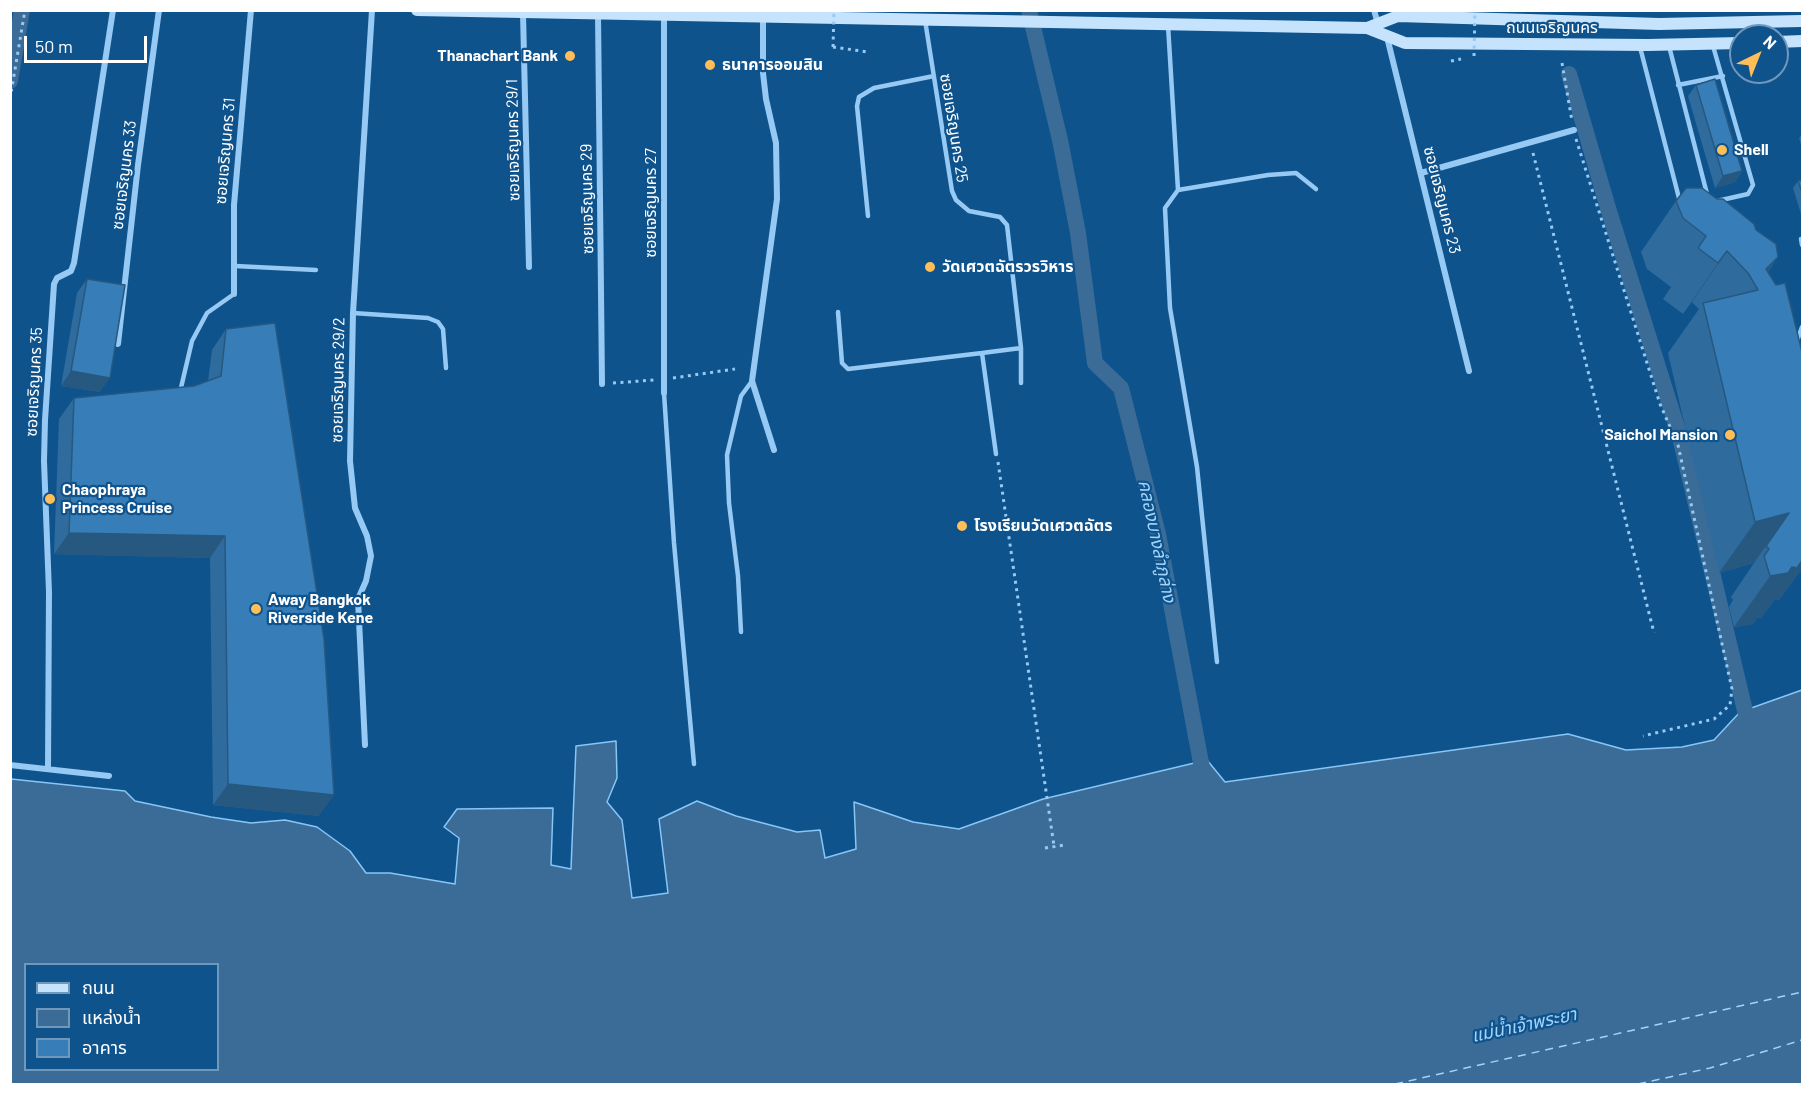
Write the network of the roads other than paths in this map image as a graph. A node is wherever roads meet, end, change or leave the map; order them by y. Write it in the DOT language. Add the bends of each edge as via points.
graph roads {
  1 [pos="113,10"];
  2 [pos="159,10"];
  3 [pos="251,10"];
  4 [pos="372,10"];
  5 [pos="417,10"];
  6 [pos="1374,10"];
  7 [pos="519,12"];
  8 [pos="664,12"];
  9 [pos="598,14"];
  10 [pos="763,16"];
  11 [pos="1545,16"];
  12 [pos="925,20"];
  13 [pos="1803,21"];
  14 [pos="1168,25"];
  15 [pos="1372,26"];
  16 [pos="1387,37"];
  17 [pos="1713,43"];
  18 [pos="1729,43"];
  19 [pos="1669,44"];
  20 [pos="1640,45"];
  21 [pos="934,76"];
  22 [pos="1723,76"];
  23 [pos="1678,85"];
  24 [pos="1574,130"];
  25 [pos="1421,173"];
  26 [pos="1316,189"];
  27 [pos="1178,190"];
  28 [pos="1681,206"];
  29 [pos="868,216"];
  30 [pos="235,266"];
  31 [pos="529,267"];
  32 [pos="316,270"];
  33 [pos="234,294"];
  34 [pos="838,312"];
  35 [pos="353,313"];
  36 [pos="1803,327"];
  37 [pos="118,344"];
  38 [pos="1021,348"];
  39 [pos="1800,351"];
  40 [pos="982,353"];
  41 [pos="446,368"];
  42 [pos="1469,371"];
  43 [pos="752,381"];
  44 [pos="1022,383"];
  45 [pos="602,384"];
  46 [pos="664,393"];
  47 [pos="178,400"];
  48 [pos="774,450"];
  49 [pos="996,454"];
  50 [pos="741,632"];
  51 [pos="1217,662"];
  52 [pos="365,745"];
  53 [pos="694,764"];
  54 [pos="10,765"];
  55 [pos="48,768"];
  56 [pos="109,776"];
  1 -- 55 [label="street, ซอยเจริญนคร 35" via="74,263 54,284 44,461 49,592"];
  2 -- 37 [label="street, ซอยเจริญนคร 33"];
  3 -- 30 [label="street, ซอยเจริญนคร 31" via="234,205"];
  4 -- 35 [label="street, ซอยเจริญนคร 29/2"];
  5 -- 7 [label="main road, ถนนเจริญนคร"];
  6 -- 15 [label="street"];
  7 -- 9 [label="main road, ถนนเจริญนคร"];
  7 -- 31 [label="street, ซอยเจริญนคร 29/1"];
  8 -- 9 [label="main road, ถนนเจริญนคร"];
  8 -- 10 [label="main road, ถนนเจริญนคร"];
  8 -- 46 [label="street, ซอยเจริญนคร 27"];
  9 -- 45 [label="street, ซอยเจริญนคร 29"];
  10 -- 12 [label="main road, ถนนเจริญนคร"];
  10 -- 43 [label="street" via="763,73 776,143 777,199"];
  11 -- 13 [label="main road, ถนนเจริญนคร" via="1659,24"];
  11 -- 15 [label="main road, ถนนเจริญนคร" via="1398,16"];
  12 -- 14 [label="main road, ถนนเจริญนคร"];
  12 -- 21 [label="lane, ซอยเจริญนคร 25"];
  14 -- 15 [label="main road, ถนนเจริญนคร"];
  14 -- 27 [label="lane"];
  15 -- 16 [label="main road, ถนนเจริญนคร"];
  16 -- 20 [label="main road, ถนนเจริญนคร" via="1405,43"];
  16 -- 25 [label="street, ซอยเจริญนคร 23"];
  17 -- 18 [label="main road, ถนนเจริญนคร"];
  17 -- 19 [label="main road, ถนนเจริญนคร"];
  17 -- 22 [label="lane"];
  19 -- 20 [label="main road, ถนนเจริญนคร"];
  19 -- 23 [label="lane"];
  20 -- 28 [label="lane"];
  21 -- 29 [label="lane" via="874,88 860,97 857,106"];
  21 -- 38 [label="lane, ซอยเจริญนคร 25" via="956,200 969,211 1000,217 1007,225"];
  22 -- 23 [label="lane"];
  22 -- 23 [label="lane" via="1753,185 1748,194 1712,202 1705,191"];
  24 -- 25 [label="street"];
  25 -- 42 [label="street, ซอยเจริญนคร 23"];
  26 -- 27 [label="lane" via="1296,173"];
  27 -- 51 [label="lane" via="1166,208 1170,308 1197,467"];
  30 -- 32 [label="lane"];
  30 -- 33 [label="street, ซอยเจริญนคร 31"];
  33 -- 47 [label="lane" via="207,313 192,341"];
  34 -- 40 [label="lane" via="842,363 848,369"];
  35 -- 41 [label="lane" via="438,322 443,329"];
  35 -- 52 [label="street, ซอยเจริญนคร 29/2" via="350,461 355,508 367,536 370,556 358,599"];
  36 -- 39 [label="lane" via="1797,342"];
  38 -- 40 [label="lane"];
  38 -- 44 [label="lane"];
  40 -- 49 [label="lane"];
  43 -- 48 [label="street"];
  43 -- 50 [label="lane" via="741,396 727,455"];
  46 -- 53 [label="lane"];
  54 -- 55 [label="street"];
  55 -- 56 [label="street"];
}
